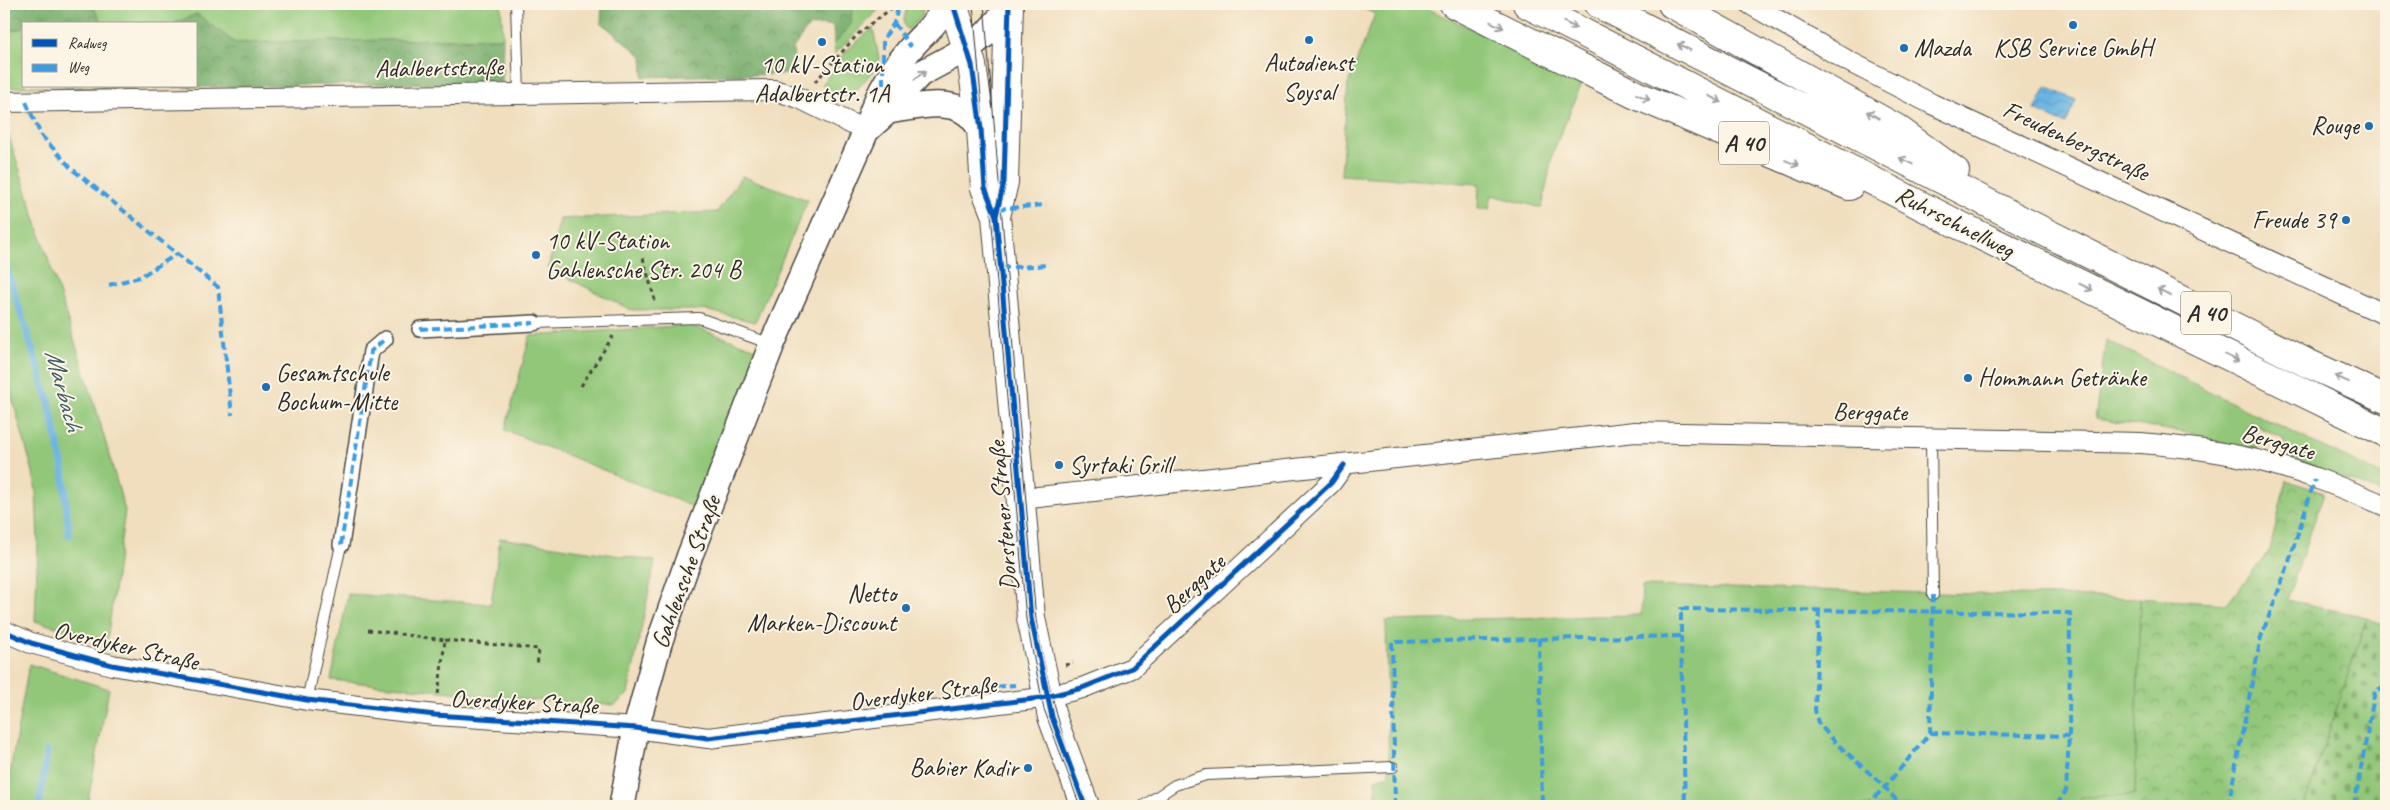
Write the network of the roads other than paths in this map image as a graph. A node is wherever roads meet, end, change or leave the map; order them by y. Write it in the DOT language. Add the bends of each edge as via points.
graph roads {
  1 [pos="516,4"];
  2 [pos="946,4"];
  3 [pos="953,4"];
  4 [pos="1454,4"];
  5 [pos="1527,4"];
  6 [pos="1599,4"];
  7 [pos="1672,4"];
  8 [pos="1750,4"];
  9 [pos="1009,6"];
  10 [pos="968,48"];
  11 [pos="519,93"];
  12 [pos="4,102"];
  13 [pos="888,112"];
  14 [pos="981,129"];
  15 [pos="866,131"];
  16 [pos="996,216"];
  17 [pos="2027,223"];
  18 [pos="2042,266"];
  19 [pos="2386,315"];
  20 [pos="534,324"];
  21 [pos="420,328"];
  22 [pos="385,339"];
  23 [pos="772,344"];
  24 [pos="2386,399"];
  25 [pos="2386,434"];
  26 [pos="1931,440"];
  27 [pos="1344,465"];
  28 [pos="1020,499"];
  29 [pos="2386,506"];
  30 [pos="341,545"];
  31 [pos="1933,595"];
  32 [pos="4,631"];
  33 [pos="1048,698"];
  34 [pos="307,700"];
  35 [pos="636,728"];
  36 [pos="1393,767"];
  37 [pos="622,806"];
  38 [pos="1086,806"];
  39 [pos="1143,806"];
  1 -- 11 [label="lane"];
  2 -- 15 [label="street, Gahlensche Straße" via="939,20 911,47 883,85"];
  3 -- 10 [label="main road, Dorstener Straße"];
  4 -- 18 [label="main road, A 40, one-way" via="1636,95"];
  5 -- 18 [label="main road, Ruhrschnellweg / A 40, one-way"];
  17 -- 6 [label="main road, Ruhrschnellweg / A 40, one-way"];
  17 -- 7 [label="main road, one-way" via="1896,128"];
  8 -- 19 [label="street, Freudenbergstraße" via="1848,61 1932,104"];
  9 -- 10 [label="street, Gahlensche Straße" via="986,34"];
  9 -- 16 [label="main road, Dorstener Straße" via="1004,182"];
  13 -- 10 [label="street, Gahlensche Straße, one-way" via="920,74"];
  10 -- 14 [label="main road, Dorstener Straße"];
  11 -- 12 [label="street, Adalbertstraße"];
  11 -- 15 [label="street, Adalbertstraße" via="774,90 799,98"];
  13 -- 14 [label="street" via="929,106 957,108 968,114"];
  13 -- 15 [label="street, Gahlensche Straße"];
  14 -- 16 [label="main road, Dorstener Straße" via="985,188"];
  15 -- 23 [label="street, Gahlensche Straße"];
  16 -- 28 [label="main road, Dorstener Straße"];
  24 -- 17 [label="main road, Ruhrschnellweg / A 40, one-way"];
  18 -- 25 [label="main road, Ruhrschnellweg / A 40, one-way"];
  20 -- 21 [label="street"];
  20 -- 23 [label="lane" via="699,318"];
  22 -- 30 [label="street" via="371,351"];
  23 -- 35 [label="street, Gahlensche Straße" via="690,555 659,644"];
  26 -- 27 [label="street, Berggate" via="1635,432"];
  26 -- 29 [label="street, Berggate" via="2141,443 2196,448 2250,458"];
  26 -- 31 [label="lane"];
  27 -- 28 [label="street, Berggate"];
  27 -- 33 [label="street, Berggate" via="1331,483 1132,668"];
  28 -- 33 [label="main road, Dorstener Straße" via="1031,618"];
  30 -- 34 [label="lane"];
  32 -- 34 [label="street, Overdyker Straße" via="30,643 112,665"];
  33 -- 35 [label="street, Overdyker Straße" via="708,738"];
  33 -- 38 [label="main road, Dorstener Straße" via="1070,770"];
  34 -- 35 [label="street, Overdyker Straße" via="435,715"];
  35 -- 37 [label="street, Gahlensche Straße"];
  36 -- 39 [label="lane" via="1206,775 1175,785"];
}
